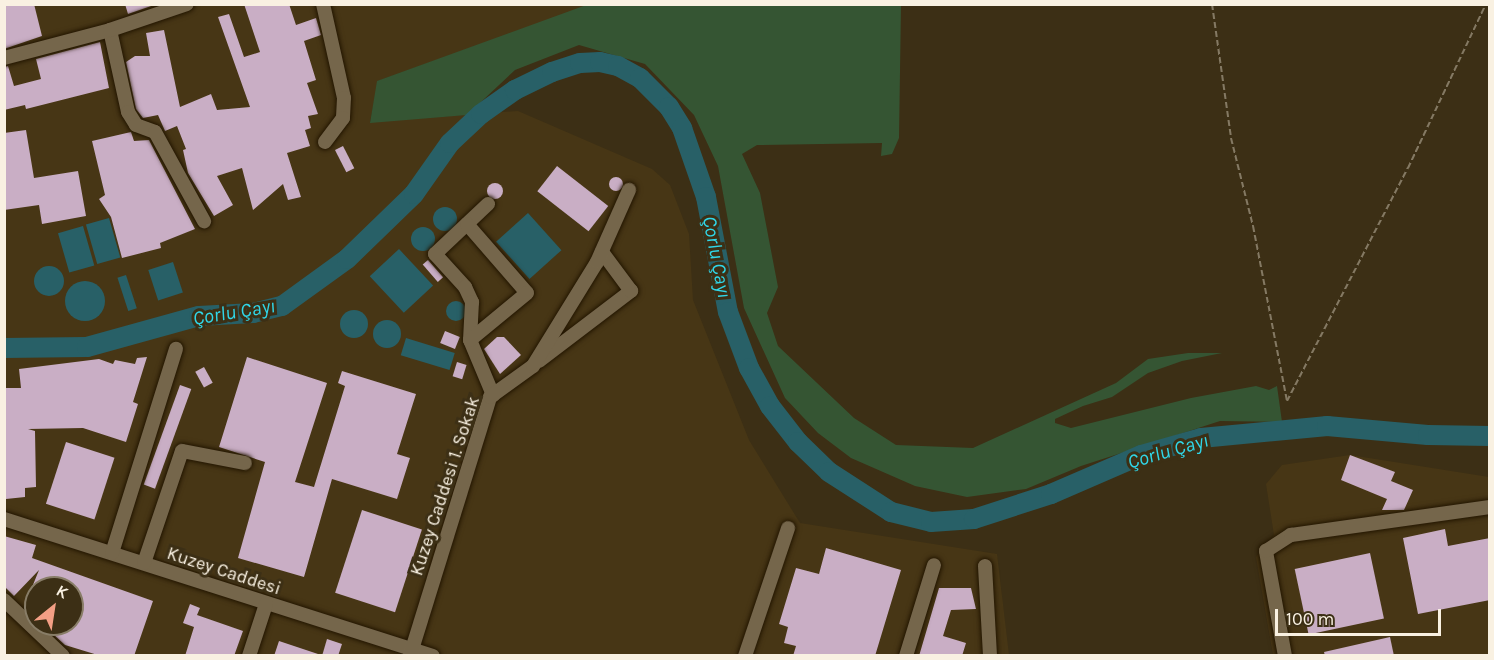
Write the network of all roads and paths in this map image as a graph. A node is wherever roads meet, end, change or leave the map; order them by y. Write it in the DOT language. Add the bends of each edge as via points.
graph roads {
  1 [pos="187,4"];
  2 [pos="323,4"];
  3 [pos="1212,4"];
  4 [pos="1486,4"];
  5 [pos="110,30"];
  6 [pos="4,58"];
  7 [pos="325,142"];
  8 [pos="629,190"];
  9 [pos="488,204"];
  10 [pos="204,222"];
  11 [pos="467,224"];
  12 [pos="602,252"];
  13 [pos="470,340"];
  14 [pos="176,349"];
  15 [pos="533,366"];
  16 [pos="492,395"];
  17 [pos="245,463"];
  18 [pos="1490,507"];
  19 [pos="4,519"];
  20 [pos="788,528"];
  21 [pos="112,553"];
  22 [pos="144,563"];
  23 [pos="934,565"];
  24 [pos="985,566"];
  25 [pos="4,600"];
  26 [pos="266,604"];
  27 [pos="411,652"];
  28 [pos="63,656"];
  29 [pos="249,656"];
  30 [pos="433,656"];
  31 [pos="745,656"];
  32 [pos="906,656"];
  33 [pos="990,656"];
  34 [pos="1285,656"];
  1 -- 5 [label="street"];
  2 -- 7 [label="street" via="344,98 343,118"];
  3 -- 4 [label="path" via="1231,138 1253,226 1287,402 1408,168"];
  5 -- 6 [label="street"];
  5 -- 10 [label="street" via="128,112 136,125 155,132"];
  8 -- 12 [label="street, Kuzey Caddesi 1. Sokak"];
  9 -- 11 [label="street"];
  11 -- 13 [label="street" via="435,254 465,287 472,302"];
  11 -- 13 [label="street" via="527,292"];
  12 -- 15 [label="street, Kuzey Caddesi 1. Sokak"];
  12 -- 15 [label="street" via="631,291"];
  13 -- 16 [label="street"];
  14 -- 21 [label="street"];
  15 -- 16 [label="street, Kuzey Caddesi 1. Sokak"];
  16 -- 27 [label="street, Kuzey Caddesi 1. Sokak"];
  17 -- 22 [label="street" via="182,451"];
  18 -- 34 [label="street" via="1291,536 1266,551"];
  19 -- 21 [label="street, Kuzey Caddesi"];
  20 -- 31 [label="street"];
  21 -- 22 [label="street, Kuzey Caddesi"];
  22 -- 26 [label="street, Kuzey Caddesi"];
  23 -- 32 [label="street"];
  24 -- 33 [label="street"];
  25 -- 28 [label="street"];
  26 -- 27 [label="street, Kuzey Caddesi"];
  26 -- 29 [label="street"];
  27 -- 30 [label="street, Kuzey Caddesi"];
}
